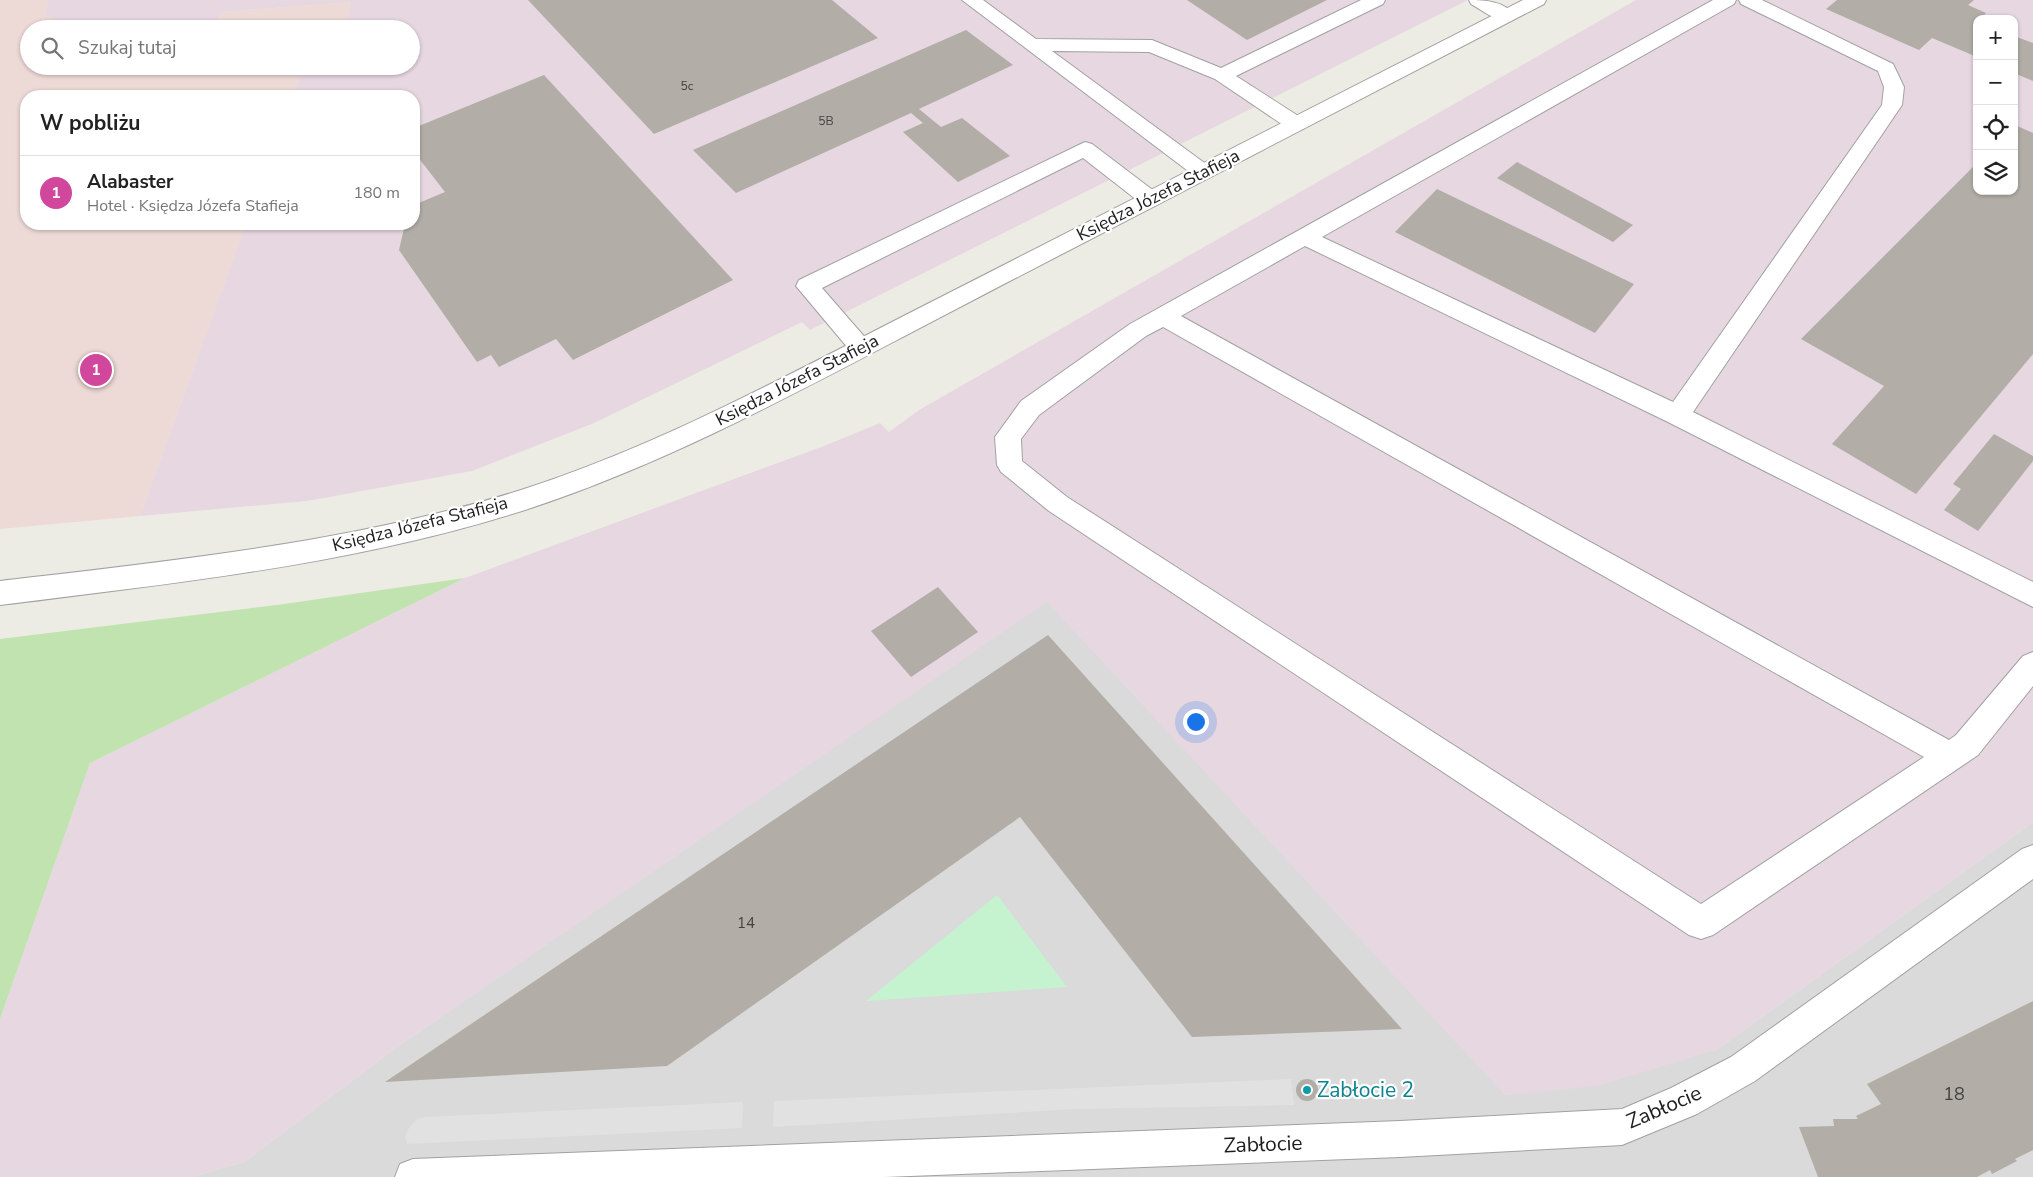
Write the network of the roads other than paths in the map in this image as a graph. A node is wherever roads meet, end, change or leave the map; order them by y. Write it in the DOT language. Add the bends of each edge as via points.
graph roads {
  1 [pos="971,0"];
  2 [pos="1376,0"];
  3 [pos="1478,0"];
  4 [pos="1537,0"];
  5 [pos="1727,0"];
  6 [pos="1748,0"];
  7 [pos="1506,16"];
  8 [pos="1032,45"];
  9 [pos="1222,75"];
  10 [pos="1296,124"];
  11 [pos="1203,172"];
  12 [pos="1150,199"];
  13 [pos="1304,237"];
  14 [pos="1162,316"];
  15 [pos="861,348"];
  16 [pos="1677,415"];
  17 [pos="0,593"];
  18 [pos="2033,595"];
  19 [pos="2033,665"];
  20 [pos="1950,756"];
  21 [pos="2033,860"];
  22 [pos="413,1177"];
  1 -- 8 [label="street"];
  2 -- 9 [label="street"];
  3 -- 7 [label="street"];
  4 -- 7 [label="street, Księdza Józefa Stafieja"];
  5 -- 13 [label="street"];
  6 -- 16 [label="street" via="1886,68 1894,87 1892,105"];
  7 -- 10 [label="street, Księdza Józefa Stafieja"];
  8 -- 9 [label="street" via="1152,46"];
  8 -- 11 [label="street"];
  9 -- 10 [label="street"];
  10 -- 11 [label="street, Księdza Józefa Stafieja"];
  11 -- 12 [label="street, Księdza Józefa Stafieja"];
  12 -- 15 [label="street, Księdza Józefa Stafieja"];
  12 -- 15 [label="street" via="1086,149 807,286"];
  13 -- 14 [label="street"];
  13 -- 16 [label="street"];
  14 -- 20 [label="street"];
  14 -- 20 [label="street" via="1030,408 1008,436 1010,464 1058,504 1701,923"];
  15 -- 17 [label="street, Księdza Józefa Stafieja" via="732,414 613,466 517,501 344,544"];
  16 -- 18 [label="street"];
  19 -- 20 [label="street" via="1967,745"];
  21 -- 22 [label="street, Zabłocie" via="1743,1069 1684,1101 1622,1127 1409,1139"];
}
